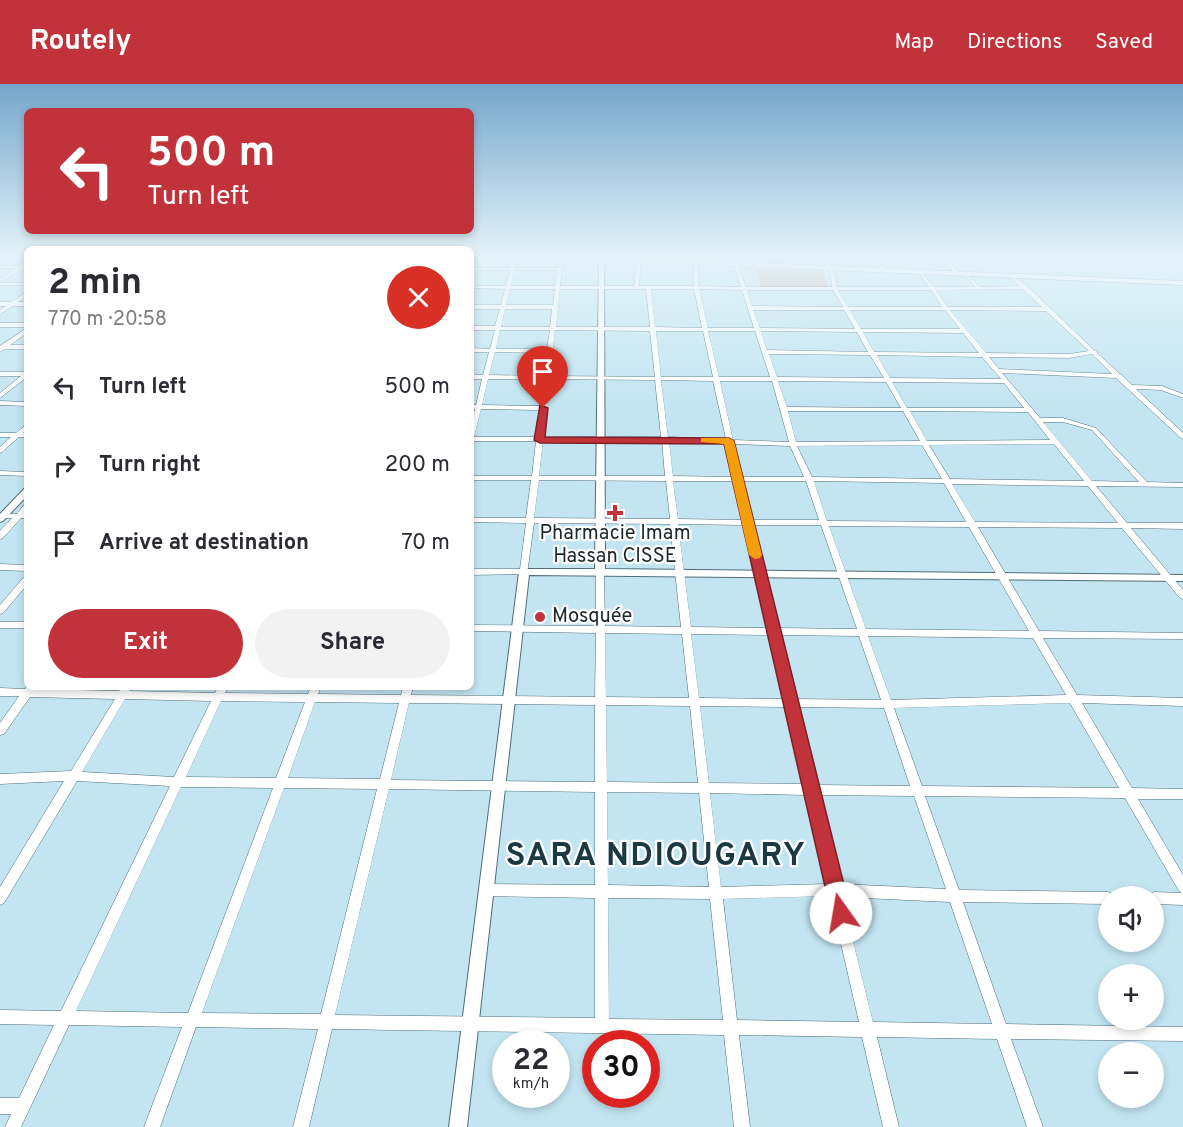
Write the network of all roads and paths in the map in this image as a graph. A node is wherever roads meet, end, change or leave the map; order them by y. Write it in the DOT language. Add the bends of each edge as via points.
graph roads {
  1 [pos="474,307"];
  2 [pos="503,307"];
  3 [pos="555,307"];
  4 [pos="599,307"];
  5 [pos="650,307"];
  6 [pos="700,307"];
  7 [pos="944,307"];
  8 [pos="1046,307"];
  9 [pos="751,308"];
  10 [pos="847,309"];
  11 [pos="1048,309"];
  12 [pos="947,310"];
  13 [pos="0,325"];
  14 [pos="24,325"];
  15 [pos="474,328"];
  16 [pos="497,328"];
  17 [pos="553,328"];
  18 [pos="600,328"];
  19 [pos="653,329"];
  20 [pos="704,329"];
  21 [pos="757,329"];
  22 [pos="859,330"];
  23 [pos="965,331"];
  24 [pos="24,332"];
  25 [pos="24,347"];
  26 [pos="1,348"];
  27 [pos="474,350"];
  28 [pos="492,351"];
  29 [pos="550,351"];
  30 [pos="765,352"];
  31 [pos="1095,352"];
  32 [pos="872,353"];
  33 [pos="984,354"];
  34 [pos="1000,371"];
  35 [pos="0,374"];
  36 [pos="24,374"];
  37 [pos="24,376"];
  38 [pos="1120,376"];
  39 [pos="474,377"];
  40 [pos="486,377"];
  41 [pos="547,377"];
  42 [pos="600,378"];
  43 [pos="658,378"];
  44 [pos="716,378"];
  45 [pos="774,379"];
  46 [pos="888,380"];
  47 [pos="1006,381"];
  48 [pos="1131,387"];
  49 [pos="0,396"];
  50 [pos="1183,396"];
  51 [pos="0,403"];
  52 [pos="24,404"];
  53 [pos="475,407"];
  54 [pos="543,408"];
  55 [pos="784,409"];
  56 [pos="905,410"];
  57 [pos="1030,410"];
  58 [pos="1038,420"];
  59 [pos="1172,426"];
  60 [pos="1183,426"];
  61 [pos="24,429"];
  62 [pos="0,435"];
  63 [pos="17,435"];
  64 [pos="24,435"];
  65 [pos="1183,437"];
  66 [pos="474,438"];
  67 [pos="600,439"];
  68 [pos="540,440"];
  69 [pos="665,440"];
  70 [pos="729,441"];
  71 [pos="924,441"];
  72 [pos="1057,442"];
  73 [pos="793,444"];
  74 [pos="0,451"];
  75 [pos="0,473"];
  76 [pos="24,474"];
  77 [pos="474,478"];
  78 [pos="535,478"];
  79 [pos="600,479"];
  80 [pos="738,479"];
  81 [pos="809,479"];
  82 [pos="670,480"];
  83 [pos="948,483"];
  84 [pos="1091,484"];
  85 [pos="1146,484"];
  86 [pos="1183,485"];
  87 [pos="24,494"];
  88 [pos="22,516"];
  89 [pos="1,517"];
  90 [pos="474,520"];
  91 [pos="530,520"];
  92 [pos="600,521"];
  93 [pos="674,521"];
  94 [pos="748,523"];
  95 [pos="824,523"];
  96 [pos="972,524"];
  97 [pos="1125,525"];
  98 [pos="1183,525"];
  99 [pos="0,536"];
  100 [pos="0,567"];
  101 [pos="24,568"];
  102 [pos="474,572"];
  103 [pos="524,572"];
  104 [pos="600,573"];
  105 [pos="680,573"];
  106 [pos="759,574"];
  107 [pos="842,575"];
  108 [pos="1002,576"];
  109 [pos="1168,578"];
  110 [pos="1183,578"];
  111 [pos="24,583"];
  112 [pos="1183,596"];
  113 [pos="0,611"];
  114 [pos="0,625"];
  115 [pos="24,625"];
  116 [pos="474,628"];
  117 [pos="517,630"];
  118 [pos="600,630"];
  119 [pos="687,631"];
  120 [pos="774,631"];
  121 [pos="862,633"];
  122 [pos="1036,635"];
  123 [pos="1183,636"];
  124 [pos="29,690"];
  125 [pos="126,690"];
  126 [pos="0,692"];
  127 [pos="221,692"];
  128 [pos="314,693"];
  129 [pos="407,693"];
  130 [pos="1074,699"];
  131 [pos="509,700"];
  132 [pos="599,700"];
  133 [pos="696,700"];
  134 [pos="790,702"];
  135 [pos="1183,702"];
  136 [pos="887,704"];
  137 [pos="0,730"];
  138 [pos="73,776"];
  139 [pos="0,779"];
  140 [pos="178,782"];
  141 [pos="279,783"];
  142 [pos="386,785"];
  143 [pos="498,786"];
  144 [pos="601,787"];
  145 [pos="704,789"];
  146 [pos="812,790"];
  147 [pos="918,791"];
  148 [pos="1129,794"];
  149 [pos="1183,794"];
  150 [pos="1183,887"];
  151 [pos="486,890"];
  152 [pos="836,890"];
  153 [pos="601,891"];
  154 [pos="716,893"];
  155 [pos="954,896"];
  156 [pos="1098,898"];
  157 [pos="1164,898"];
  158 [pos="0,899"];
  159 [pos="1183,899"];
  160 [pos="0,1017"];
  161 [pos="65,1018"];
  162 [pos="192,1020"];
  163 [pos="327,1022"];
  164 [pos="470,1024"];
  165 [pos="602,1026"];
  166 [pos="731,1028"];
  167 [pos="869,1030"];
  168 [pos="1002,1031"];
  169 [pos="1183,1034"];
  170 [pos="0,1106"];
  171 [pos="23,1106"];
  172 [pos="13,1127"];
  173 [pos="152,1127"];
  174 [pos="302,1127"];
  175 [pos="458,1127"];
  176 [pos="742,1127"];
  177 [pos="891,1127"];
  178 [pos="1035,1127"];
  1 -- 2 [label="street"];
  2 -- 3 [label="street"];
  2 -- 16 [label="street"];
  3 -- 17 [label="street"];
  4 -- 18 [label="street"];
  5 -- 19 [label="street"];
  6 -- 20 [label="street"];
  7 -- 12 [label="street"];
  8 -- 11 [label="street"];
  9 -- 10 [label="street"];
  9 -- 21 [label="street"];
  10 -- 12 [label="street"];
  10 -- 22 [label="street"];
  11 -- 12 [label="street"];
  11 -- 31 [label="street"];
  12 -- 23 [label="street"];
  13 -- 14 [label="street"];
  15 -- 16 [label="street"];
  16 -- 17 [label="street"];
  16 -- 28 [label="street"];
  17 -- 18 [label="street"];
  17 -- 29 [label="street"];
  18 -- 19 [label="street"];
  18 -- 42 [label="street"];
  19 -- 20 [label="street"];
  19 -- 43 [label="street"];
  20 -- 21 [label="street"];
  20 -- 44 [label="street"];
  21 -- 22 [label="street"];
  21 -- 30 [label="street"];
  22 -- 23 [label="street"];
  22 -- 32 [label="street"];
  23 -- 33 [label="street"];
  24 -- 26 [label="street"];
  25 -- 26 [label="street"];
  27 -- 28 [label="street"];
  28 -- 29 [label="street"];
  28 -- 40 [label="street"];
  29 -- 41 [label="street"];
  30 -- 32 [label="street"];
  30 -- 45 [label="street"];
  31 -- 33 [label="street" via="1070,356"];
  31 -- 38 [label="street"];
  32 -- 33 [label="street"];
  32 -- 46 [label="street"];
  33 -- 34 [label="street"];
  34 -- 38 [label="street"];
  34 -- 47 [label="street"];
  35 -- 36 [label="street"];
  37 -- 49 [label="street"];
  38 -- 48 [label="street"];
  39 -- 40 [label="street"];
  40 -- 41 [label="street"];
  40 -- 53 [label="street"];
  41 -- 42 [label="street"];
  41 -- 54 [label="street"];
  42 -- 43 [label="street"];
  42 -- 67 [label="street"];
  43 -- 44 [label="street"];
  43 -- 69 [label="street"];
  44 -- 45 [label="street"];
  44 -- 70 [label="street"];
  45 -- 46 [label="street"];
  45 -- 55 [label="street"];
  46 -- 47 [label="street"];
  46 -- 56 [label="street"];
  47 -- 57 [label="street"];
  48 -- 50 [label="street" via="1162,388"];
  48 -- 59 [label="street"];
  51 -- 52 [label="street"];
  53 -- 54 [label="street"];
  54 -- 68 [label="street"];
  55 -- 56 [label="street"];
  55 -- 73 [label="street"];
  56 -- 57 [label="street"];
  56 -- 71 [label="street"];
  57 -- 58 [label="street"];
  58 -- 72 [label="street"];
  58 -- 85 [label="street" via="1063,420 1094,429"];
  59 -- 60 [label="street"];
  59 -- 65 [label="street"];
  61 -- 63 [label="street"];
  62 -- 63 [label="street"];
  63 -- 64 [label="street"];
  63 -- 74 [label="street"];
  66 -- 68 [label="street"];
  67 -- 68 [label="street"];
  67 -- 69 [label="street"];
  67 -- 79 [label="street"];
  68 -- 78 [label="street"];
  69 -- 70 [label="street"];
  69 -- 82 [label="street"];
  70 -- 73 [label="street"];
  70 -- 80 [label="street"];
  71 -- 72 [label="street"];
  71 -- 73 [label="street"];
  71 -- 83 [label="street"];
  72 -- 84 [label="street"];
  73 -- 81 [label="street"];
  75 -- 76 [label="street"];
  77 -- 78 [label="street"];
  78 -- 79 [label="street"];
  78 -- 91 [label="street"];
  79 -- 82 [label="street"];
  79 -- 92 [label="street"];
  80 -- 81 [label="street"];
  80 -- 82 [label="street"];
  80 -- 94 [label="street"];
  81 -- 83 [label="street"];
  81 -- 95 [label="street"];
  82 -- 93 [label="street"];
  83 -- 84 [label="street"];
  83 -- 96 [label="street"];
  84 -- 85 [label="street"];
  84 -- 97 [label="street"];
  85 -- 86 [label="street"];
  87 -- 89 [label="street"];
  88 -- 89 [label="street"];
  88 -- 99 [label="street"];
  90 -- 91 [label="street"];
  91 -- 92 [label="street"];
  91 -- 103 [label="street"];
  92 -- 93 [label="street"];
  92 -- 104 [label="street"];
  93 -- 94 [label="street"];
  93 -- 105 [label="street"];
  94 -- 95 [label="street"];
  94 -- 106 [label="street"];
  95 -- 96 [label="street"];
  95 -- 107 [label="street"];
  96 -- 97 [label="street"];
  96 -- 108 [label="street"];
  97 -- 98 [label="street"];
  97 -- 109 [label="street"];
  100 -- 101 [label="street"];
  102 -- 103 [label="street"];
  103 -- 104 [label="street"];
  103 -- 117 [label="street"];
  104 -- 105 [label="street"];
  104 -- 118 [label="street"];
  105 -- 106 [label="street"];
  105 -- 119 [label="street"];
  106 -- 107 [label="street"];
  106 -- 120 [label="street"];
  107 -- 108 [label="street"];
  107 -- 121 [label="street"];
  108 -- 109 [label="street"];
  108 -- 122 [label="street"];
  109 -- 110 [label="street"];
  109 -- 112 [label="street"];
  111 -- 113 [label="street"];
  114 -- 115 [label="street"];
  116 -- 117 [label="street"];
  117 -- 118 [label="street"];
  117 -- 131 [label="street"];
  118 -- 119 [label="street"];
  118 -- 132 [label="street"];
  119 -- 120 [label="street"];
  119 -- 133 [label="street"];
  120 -- 121 [label="street"];
  120 -- 134 [label="street"];
  121 -- 122 [label="street"];
  121 -- 136 [label="street"];
  122 -- 123 [label="street"];
  122 -- 130 [label="street"];
  124 -- 125 [label="street"];
  124 -- 126 [label="street"];
  124 -- 137 [label="street"];
  125 -- 127 [label="street"];
  125 -- 138 [label="street"];
  127 -- 128 [label="street"];
  127 -- 140 [label="street"];
  128 -- 129 [label="street"];
  128 -- 141 [label="street"];
  129 -- 131 [label="street"];
  129 -- 142 [label="street"];
  130 -- 135 [label="street"];
  130 -- 136 [label="street"];
  130 -- 148 [label="street"];
  131 -- 132 [label="street"];
  131 -- 143 [label="street"];
  132 -- 133 [label="street"];
  132 -- 144 [label="street"];
  133 -- 134 [label="street"];
  133 -- 145 [label="street"];
  134 -- 136 [label="street"];
  134 -- 146 [label="street"];
  136 -- 147 [label="street"];
  138 -- 139 [label="street"];
  138 -- 140 [label="street"];
  138 -- 158 [label="street"];
  140 -- 141 [label="street"];
  140 -- 161 [label="street"];
  141 -- 142 [label="street"];
  141 -- 162 [label="street"];
  142 -- 143 [label="street"];
  142 -- 163 [label="street"];
  143 -- 144 [label="street"];
  143 -- 151 [label="street"];
  144 -- 145 [label="street"];
  144 -- 153 [label="street"];
  145 -- 146 [label="street"];
  145 -- 154 [label="street"];
  146 -- 147 [label="street"];
  146 -- 152 [label="street"];
  147 -- 148 [label="street"];
  147 -- 155 [label="street"];
  148 -- 149 [label="street"];
  148 -- 150 [label="street"];
  151 -- 153 [label="street"];
  151 -- 164 [label="street"];
  152 -- 154 [label="street"];
  152 -- 155 [label="street"];
  152 -- 167 [label="street"];
  153 -- 154 [label="street"];
  153 -- 165 [label="street"];
  154 -- 166 [label="street"];
  155 -- 156 [label="street"];
  155 -- 168 [label="street"];
  157 -- 159 [label="street"];
  160 -- 161 [label="street"];
  161 -- 162 [label="street"];
  161 -- 171 [label="street"];
  162 -- 163 [label="street"];
  162 -- 173 [label="street"];
  163 -- 164 [label="street"];
  163 -- 174 [label="street"];
  164 -- 165 [label="street"];
  164 -- 175 [label="street"];
  165 -- 166 [label="street"];
  166 -- 167 [label="street"];
  166 -- 176 [label="street"];
  167 -- 168 [label="street"];
  167 -- 177 [label="street"];
  168 -- 169 [label="street"];
  168 -- 178 [label="street"];
  170 -- 171 [label="street"];
  171 -- 172 [label="street"];
}
